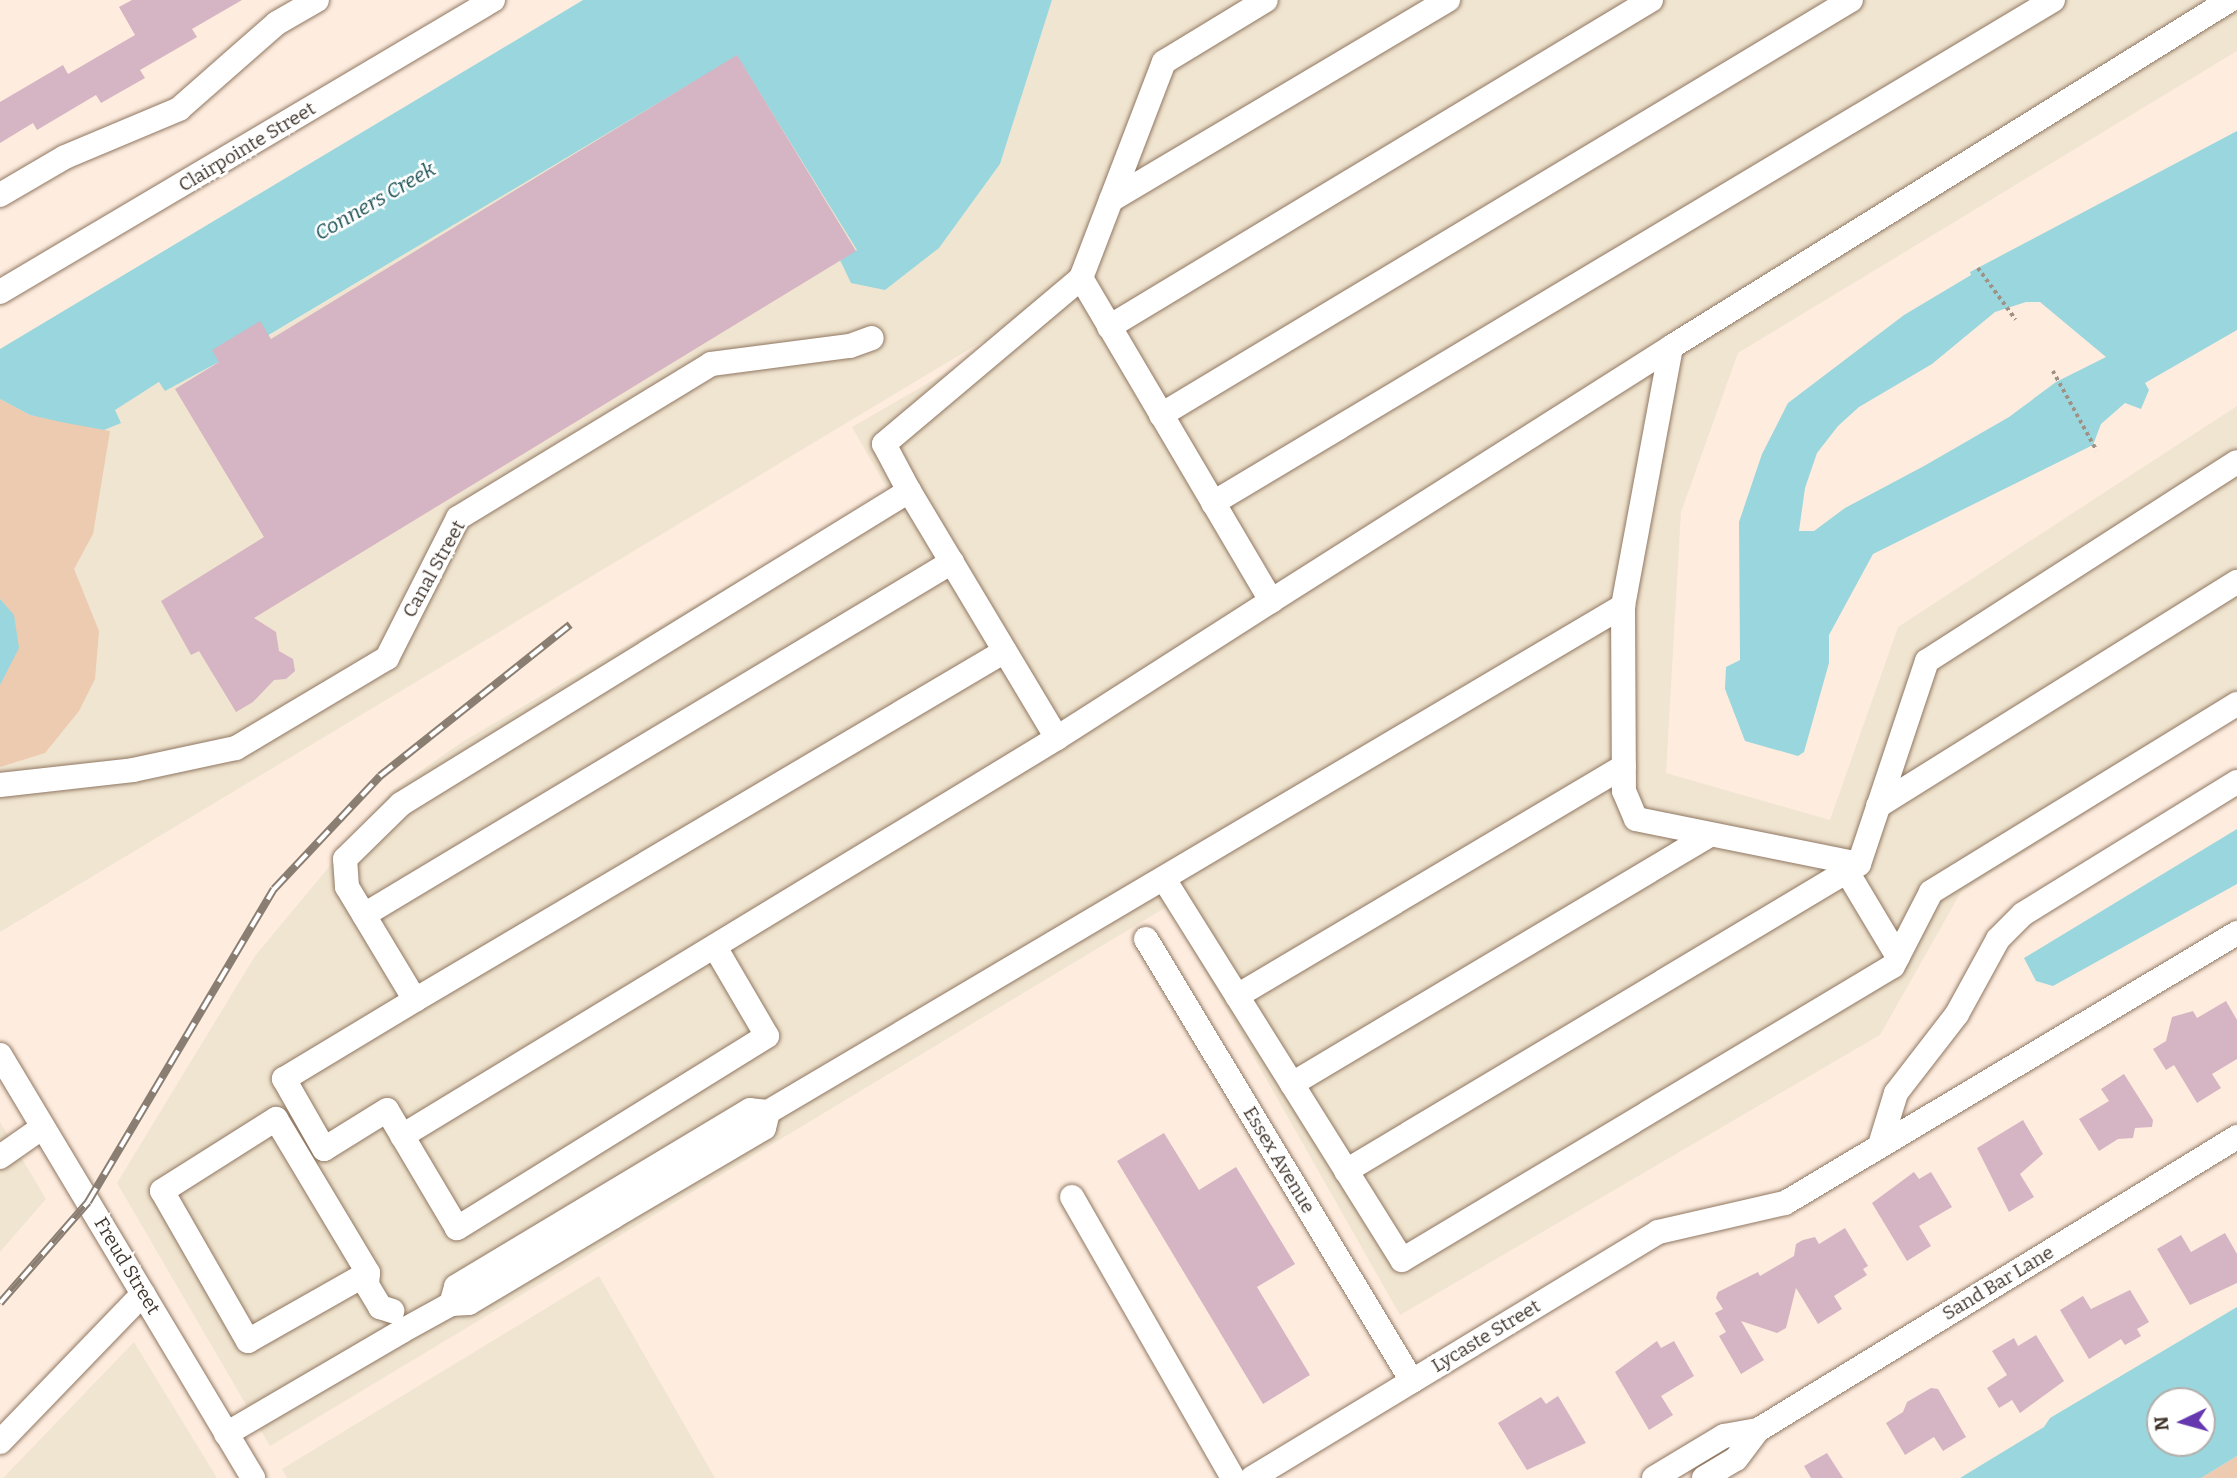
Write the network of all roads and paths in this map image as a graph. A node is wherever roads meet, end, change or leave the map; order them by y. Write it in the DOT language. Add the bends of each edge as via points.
graph roads {
  1 [pos="317,0"];
  2 [pos="493,0"];
  3 [pos="1266,0"];
  4 [pos="1448,0"];
  5 [pos="1651,0"];
  6 [pos="1851,0"];
  7 [pos="2053,0"];
  8 [pos="2230,0"];
  9 [pos="0,195"];
  10 [pos="1111,200"];
  11 [pos="1978,268"];
  12 [pos="1081,278"];
  13 [pos="0,292"];
  14 [pos="2016,320"];
  15 [pos="1110,327"];
  16 [pos="872,338"];
  17 [pos="1671,347"];
  18 [pos="2053,372"];
  19 [pos="1161,415"];
  20 [pos="2097,451"];
  21 [pos="2237,462"];
  22 [pos="909,491"];
  23 [pos="1213,503"];
  24 [pos="952,562"];
  25 [pos="2237,582"];
  26 [pos="1271,601"];
  27 [pos="1623,606"];
  28 [pos="1005,651"];
  29 [pos="2237,704"];
  30 [pos="1057,738"];
  31 [pos="1623,766"];
  32 [pos="2237,782"];
  33 [pos="0,785"];
  34 [pos="1878,806"];
  35 [pos="1710,835"];
  36 [pos="1852,867"];
  37 [pos="1164,878"];
  38 [pos="364,915"];
  39 [pos="2237,933"];
  40 [pos="1146,939"];
  41 [pos="715,947"];
  42 [pos="1898,957"];
  43 [pos="1237,996"];
  44 [pos="415,999"];
  45 [pos="0,1055"];
  46 [pos="1292,1084"];
  47 [pos="44,1128"];
  48 [pos="402,1136"];
  49 [pos="2237,1137"];
  50 [pos="1880,1145"];
  51 [pos="0,1157"];
  52 [pos="1346,1171"];
  53 [pos="1072,1197"];
  54 [pos="368,1273"];
  55 [pos="143,1294"];
  56 [pos="397,1321"];
  57 [pos="1412,1381"];
  58 [pos="1758,1430"];
  59 [pos="226,1434"];
  60 [pos="0,1441"];
  61 [pos="253,1478"];
  62 [pos="1233,1478"];
  63 [pos="1252,1478"];
  64 [pos="1654,1478"];
  65 [pos="1704,1478"];
  1 -- 9 [label="street" via="277,23 179,109 65,157"];
  2 -- 13 [label="street, Clairpointe Street"];
  3 -- 10 [label="street" via="1164,62"];
  4 -- 10 [label="street"];
  5 -- 15 [label="street"];
  6 -- 19 [label="street"];
  7 -- 23 [label="street"];
  8 -- 17 [label="street"];
  10 -- 12 [label="street"];
  11 -- 14 [label="path"];
  12 -- 15 [label="street"];
  12 -- 22 [label="street" via="884,444"];
  15 -- 19 [label="street"];
  16 -- 33 [label="street, Canal Street" via="850,346 712,363 458,518 387,658 236,747 133,770"];
  17 -- 26 [label="street"];
  17 -- 27 [label="street"];
  18 -- 20 [label="path"];
  19 -- 23 [label="street"];
  21 -- 34 [label="street" via="1927,661"];
  22 -- 24 [label="street"];
  22 -- 38 [label="street" via="401,804 345,859 347,887"];
  23 -- 26 [label="street"];
  24 -- 28 [label="street"];
  24 -- 38 [label="street"];
  25 -- 34 [label="street"];
  26 -- 30 [label="street"];
  27 -- 31 [label="street"];
  27 -- 37 [label="street"];
  28 -- 30 [label="street"];
  28 -- 44 [label="street"];
  29 -- 42 [label="street" via="1931,892"];
  30 -- 41 [label="street"];
  31 -- 35 [label="street" via="1624,791 1636,819"];
  31 -- 43 [label="street"];
  32 -- 50 [label="street" via="2023,914 1998,939 1957,1014 1896,1093"];
  34 -- 36 [label="street"];
  35 -- 36 [label="street"];
  35 -- 46 [label="street"];
  36 -- 42 [label="street"];
  36 -- 52 [label="street"];
  37 -- 43 [label="street"];
  37 -- 56 [label="street" via="768,1112 764,1128 469,1303"];
  38 -- 44 [label="street"];
  39 -- 50 [label="street, Lycaste Street"];
  40 -- 57 [label="street, Essex Avenue"];
  41 -- 48 [label="street"];
  41 -- 48 [label="street" via="767,1036 457,1228"];
  42 -- 52 [label="street" via="1893,966 1402,1260"];
  43 -- 46 [label="street"];
  44 -- 48 [label="street" via="284,1079 324,1149 387,1110"];
  45 -- 47 [label="street, Freud Street"];
  46 -- 52 [label="street"];
  47 -- 51 [label="street"];
  47 -- 55 [label="street, Freud Street"];
  49 -- 58 [label="street, Sand Bar Lane"];
  50 -- 57 [label="street, Lycaste Street" via="1785,1203 1658,1232"];
  53 -- 62 [label="street"];
  54 -- 54 [label="street" via="276,1119 162,1191 248,1341"];
  54 -- 56 [label="street" via="367,1285 380,1307"];
  55 -- 59 [label="street, Freud Street"];
  55 -- 60 [label="street"];
  56 -- 59 [label="street"];
  57 -- 63 [label="street, Lycaste Street"];
  58 -- 64 [label="street, Sand Bar Lane" via="1724,1436"];
  58 -- 65 [label="street, Sand Bar Lane" via="1736,1459"];
  59 -- 61 [label="street, Freud Street"];
}
